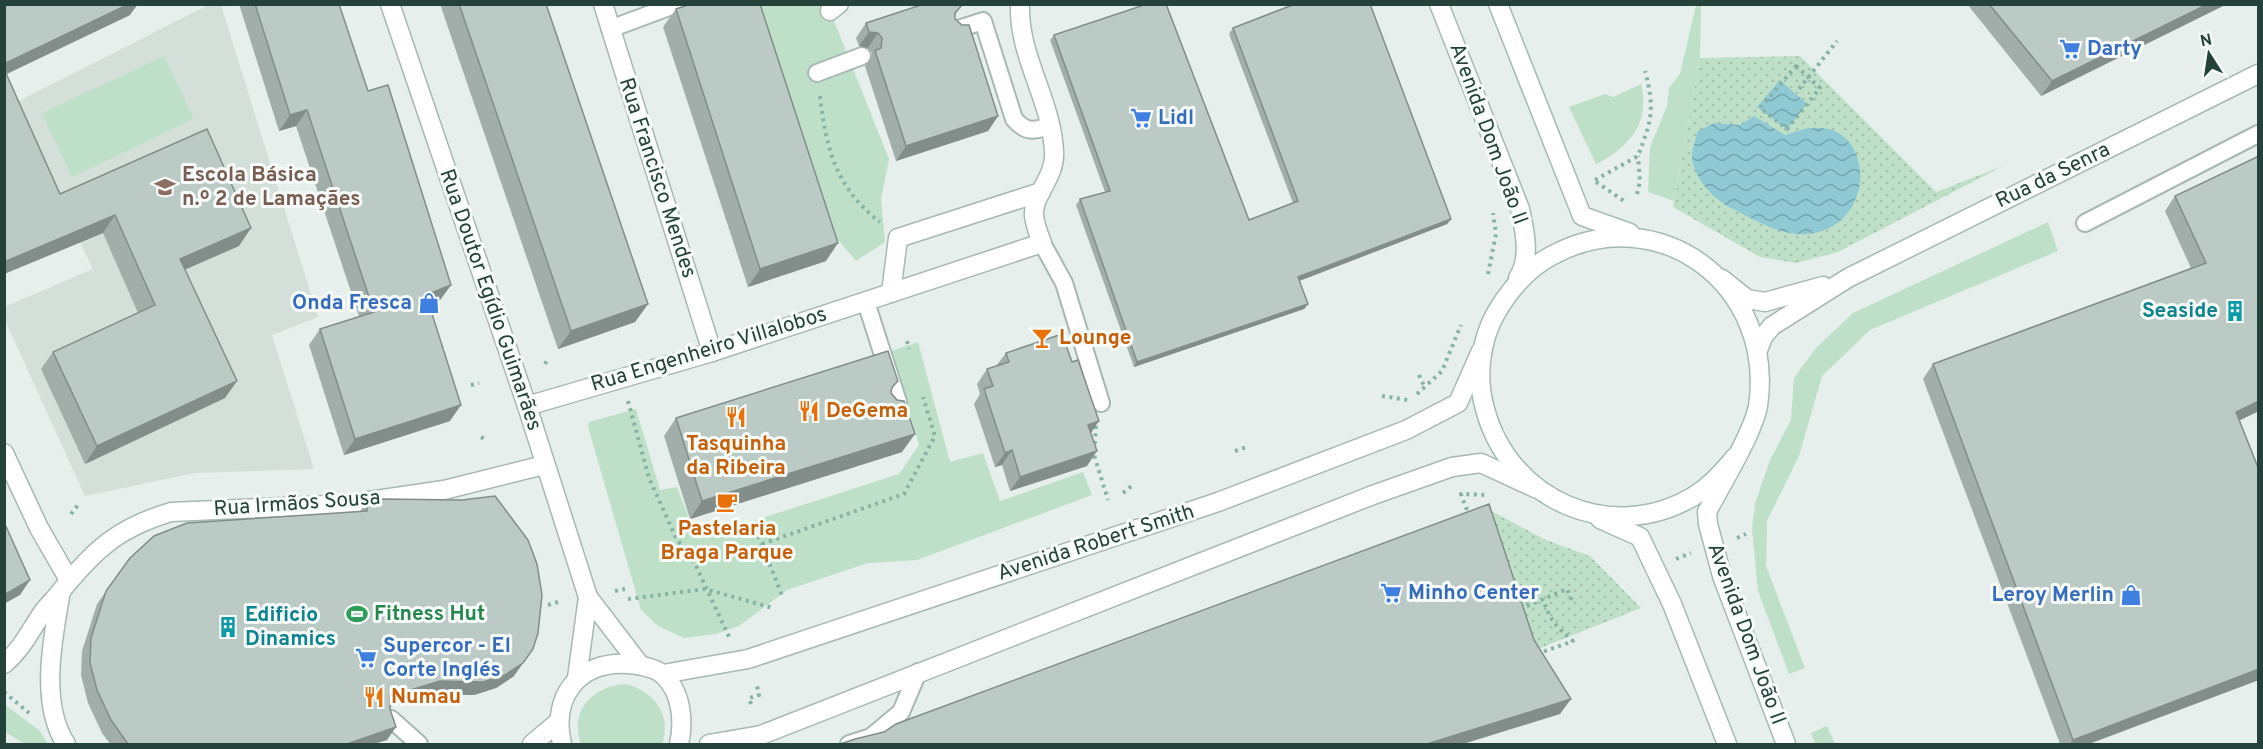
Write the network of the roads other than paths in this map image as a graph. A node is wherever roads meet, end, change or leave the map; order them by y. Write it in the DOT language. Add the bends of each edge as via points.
graph roads {
  1 [pos="390,4"];
  2 [pos="603,4"];
  3 [pos="677,4"];
  4 [pos="1020,4"];
  5 [pos="1439,4"];
  6 [pos="1498,4"];
  7 [pos="610,28"];
  8 [pos="955,30"];
  9 [pos="862,56"];
  10 [pos="817,73"];
  11 [pos="2259,74"];
  12 [pos="1050,126"];
  13 [pos="2259,134"];
  14 [pos="1041,192"];
  15 [pos="2085,223"];
  16 [pos="1648,239"];
  17 [pos="1042,243"];
  18 [pos="1698,260"];
  19 [pos="1848,278"];
  20 [pos="891,293"];
  21 [pos="1506,296"];
  22 [pos="866,302"];
  23 [pos="1484,344"];
  24 [pos="1758,350"];
  25 [pos="712,352"];
  26 [pos="1101,403"];
  27 [pos="527,405"];
  28 [pos="889,410"];
  29 [pos="4,453"];
  30 [pos="1735,457"];
  31 [pos="544,465"];
  32 [pos="1536,488"];
  33 [pos="1585,512"];
  34 [pos="65,586"];
  35 [pos="588,597"];
  36 [pos="4,664"];
  37 [pos="640,665"];
  38 [pos="918,672"];
  39 [pos="663,674"];
  40 [pos="577,678"];
  41 [pos="391,719"];
  42 [pos="557,723"];
  43 [pos="66,744"];
  44 [pos="419,744"];
  45 [pos="532,744"];
  46 [pos="562,744"];
  47 [pos="679,744"];
  48 [pos="709,744"];
  49 [pos="849,744"];
  50 [pos="1726,744"];
  51 [pos="1786,744"];
  1 -- 27 [label="street, Rua Doutor Egídio Guimarães"];
  2 -- 7 [label="street, Rua Francisco Mendes"];
  3 -- 7 [label="lane"];
  4 -- 12 [label="street" via="1023,47"];
  5 -- 21 [label="street, Avenida Dom João II" via="1520,209 1525,267"];
  6 -- 16 [label="street" via="1582,216"];
  7 -- 25 [label="street, Rua Francisco Mendes"];
  8 -- 12 [label="lane" via="983,21 1014,119 1022,128 1033,131"];
  9 -- 10 [label="lane"];
  11 -- 19 [label="street, Rua da Senra"];
  12 -- 14 [label="street" via="1054,153 1051,176"];
  13 -- 15 [label="lane"];
  14 -- 17 [label="street" via="1034,215"];
  14 -- 20 [label="street" via="898,238"];
  16 -- 18 [label="street"];
  16 -- 21 [label="street" via="1594,239 1562,250 1523,276"];
  17 -- 20 [label="street, Rua Engenheiro Villalobos"];
  17 -- 26 [label="lane" via="1064,283"];
  18 -- 19 [label="street, Rua da Senra" via="1752,301 1785,298"];
  18 -- 24 [label="street" via="1737,298"];
  19 -- 24 [label="street, Rua da Senra" via="1772,326"];
  20 -- 22 [label="street, Rua Engenheiro Villalobos"];
  21 -- 23 [label="street"];
  22 -- 25 [label="street, Rua Engenheiro Villalobos"];
  22 -- 28 [label="lane" via="898,402"];
  23 -- 32 [label="street" via="1480,375 1490,427 1517,471"];
  23 -- 39 [label="street, Avenida Robert Smith" via="1458,403 1406,430 1218,502 748,659"];
  24 -- 30 [label="street" via="1758,406"];
  25 -- 27 [label="street, Rua Engenheiro Villalobos"];
  27 -- 31 [label="street, Rua Doutor Egídio Guimarães"];
  29 -- 34 [label="street"];
  30 -- 33 [label="street" via="1702,490 1669,508 1641,515"];
  30 -- 51 [label="street, Avenida Dom João II" via="1707,512 1707,524 1722,576"];
  31 -- 34 [label="street, Rua Irmãos Sousa" via="444,490 349,504 171,512 127,528 91,555"];
  31 -- 35 [label="street, Rua Doutor Egídio Guimarães"];
  32 -- 33 [label="street" via="1559,503"];
  32 -- 38 [label="street" via="1481,463 1452,467"];
  33 -- 50 [label="street" via="1640,537 1672,604"];
  34 -- 36 [label="street, Rua Irmãos Sousa" via="20,650"];
  34 -- 43 [label="street" via="50,669 56,717"];
  35 -- 37 [label="street, Rua Doutor Egídio Guimarães"];
  35 -- 40 [label="street, Rua Doutor Egídio Guimarães"];
  37 -- 39 [label="street"];
  37 -- 40 [label="street" via="617,663 595,668"];
  38 -- 48 [label="street" via="761,735"];
  38 -- 49 [label="lane" via="901,711 871,737"];
  39 -- 47 [label="street" via="680,706 683,727"];
  40 -- 42 [label="street" via="564,698"];
  41 -- 44 [label="lane"];
  42 -- 45 [label="street"];
  42 -- 46 [label="street"];
}
